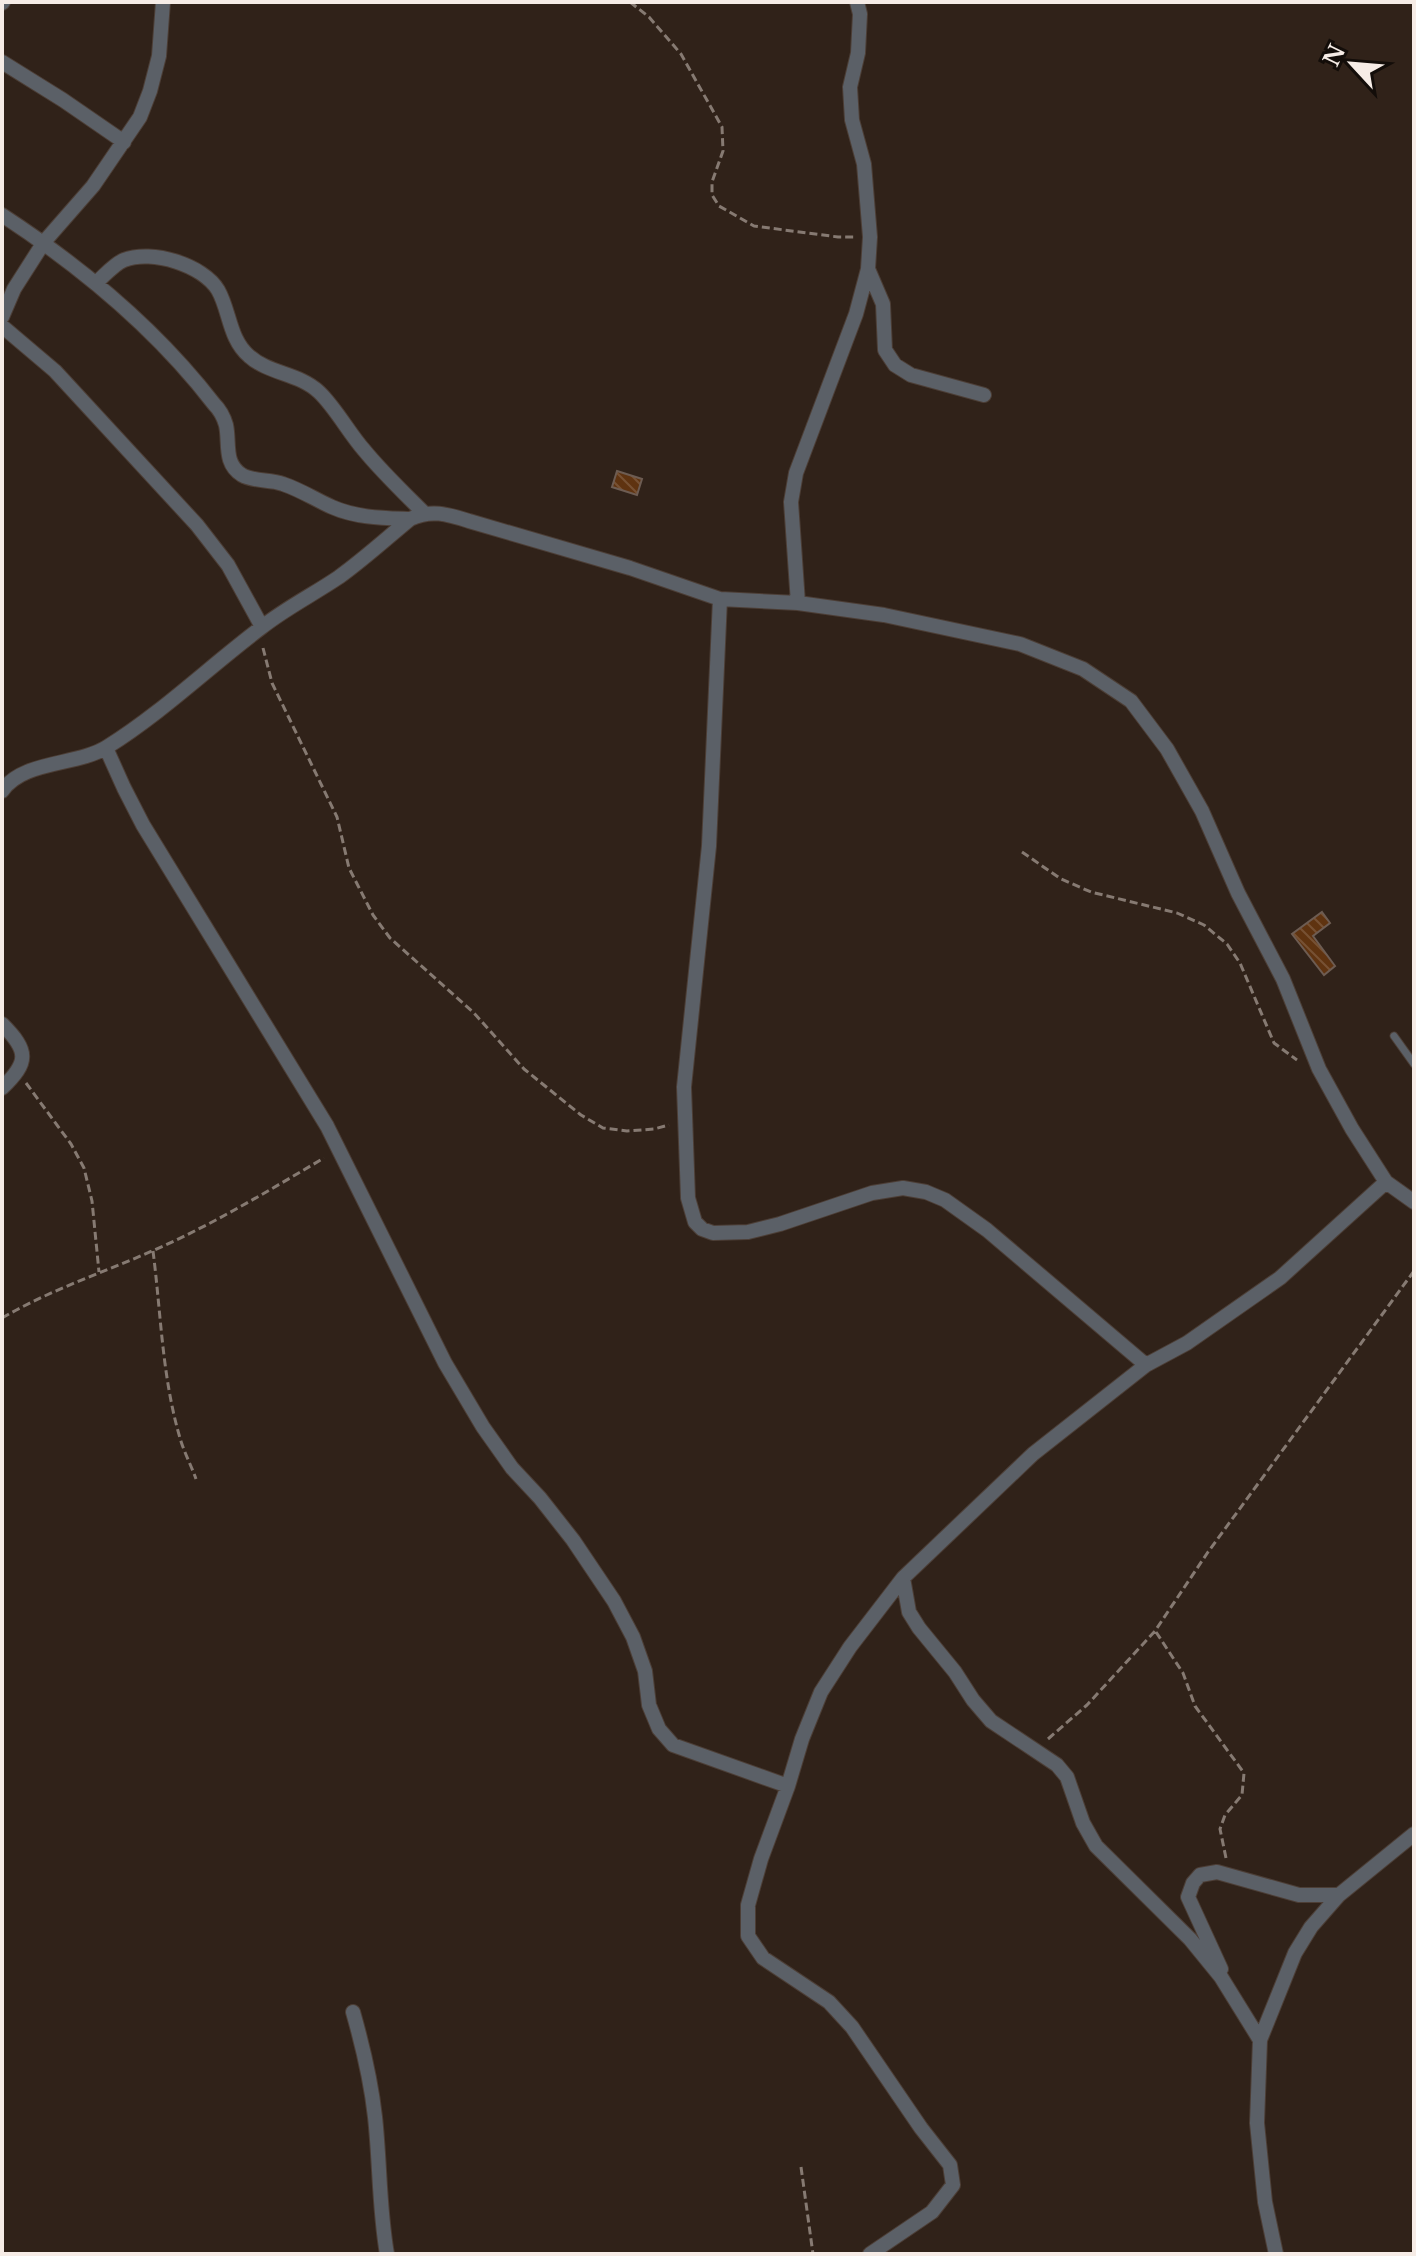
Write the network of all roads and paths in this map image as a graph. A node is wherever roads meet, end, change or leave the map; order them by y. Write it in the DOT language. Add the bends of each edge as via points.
graph roads {
  1 [pos="163,2"];
  2 [pos="630,2"];
  3 [pos="857,2"];
  4 [pos="2,62"];
  5 [pos="124,142"];
  6 [pos="2,215"];
  7 [pos="870,237"];
  8 [pos="44,242"];
  9 [pos="868,269"];
  10 [pos="96,283"];
  11 [pos="2,317"];
  12 [pos="2,326"];
  13 [pos="984,395"];
  14 [pos="416,516"];
  15 [pos="720,599"];
  16 [pos="798,603"];
  17 [pos="262,627"];
  18 [pos="106,748"];
  19 [pos="2,791"];
  20 [pos="1022,852"];
  21 [pos="2,1024"];
  22 [pos="1394,1036"];
  23 [pos="1414,1064"];
  24 [pos="1319,1069"];
  25 [pos="19,1072"];
  26 [pos="2,1088"];
  27 [pos="684,1121"];
  28 [pos="338,1149"];
  29 [pos="1386,1182"];
  30 [pos="1414,1202"];
  31 [pos="153,1251"];
  32 [pos="1414,1271"];
  33 [pos="99,1272"];
  34 [pos="2,1318"];
  35 [pos="1146,1365"];
  36 [pos="196,1479"];
  37 [pos="903,1578"];
  38 [pos="1155,1631"];
  39 [pos="1036,1750"];
  40 [pos="788,1786"];
  41 [pos="1414,1834"];
  42 [pos="1232,1876"];
  43 [pos="1339,1895"];
  44 [pos="1221,1977"];
  45 [pos="353,2012"];
  46 [pos="1260,2040"];
  47 [pos="801,2167"];
  48 [pos="387,2254"];
  49 [pos="813,2254"];
  50 [pos="870,2254"];
  51 [pos="1276,2254"];
  1 -- 5 [label="street" via="150,91"];
  2 -- 7 [label="path" via="681,54 722,127 723,151 712,182 719,206 754,226"];
  3 -- 7 [label="street" via="858,53 850,87"];
  4 -- 5 [label="street"];
  5 -- 8 [label="street"];
  6 -- 8 [label="street"];
  7 -- 9 [label="street"];
  8 -- 10 [label="street"];
  8 -- 11 [label="street"];
  9 -- 13 [label="street" via="883,304 885,350 895,365 911,375"];
  9 -- 16 [label="street" via="796,473 791,502"];
  10 -- 14 [label="street" via="218,408 226,425 228,456 243,476 281,483 357,515"];
  10 -- 14 [label="street" via="124,260 151,256 187,265 209,278 246,354 321,393"];
  12 -- 17 [label="street" via="55,371 197,525 228,565"];
  14 -- 15 [label="street" via="446,514"];
  14 -- 17 [label="street" via="340,576"];
  15 -- 16 [label="street"];
  15 -- 27 [label="street" via="709,846"];
  16 -- 24 [label="street" via="1020,644 1083,669 1131,701 1167,749 1202,811 1283,979"];
  17 -- 18 [label="street"];
  17 -- 27 [label="path" via="272,683 337,817 349,868 390,938 474,1013 524,1069 581,1115 603,1128 627,1131"];
  18 -- 19 [label="street" via="29,771"];
  18 -- 28 [label="street" via="143,825"];
  20 -- 24 [label="path" via="1091,892 1204,925 1240,963 1274,1043 1302,1064"];
  21 -- 25 [label="street" via="23,1055"];
  22 -- 23 [label="lane"];
  24 -- 29 [label="street"];
  25 -- 26 [label="street"];
  25 -- 33 [label="path" via="84,1168"];
  27 -- 35 [label="street" via="688,1198 702,1229 748,1232 872,1193 903,1188 926,1192 987,1230"];
  28 -- 31 [label="path"];
  28 -- 40 [label="street" via="445,1363 483,1427 614,1601 645,1671 649,1705 659,1729 673,1745"];
  29 -- 30 [label="street"];
  29 -- 35 [label="street" via="1280,1278"];
  31 -- 33 [label="path"];
  31 -- 36 [label="path" via="172,1409"];
  32 -- 38 [label="path"];
  33 -- 34 [label="path"];
  35 -- 37 [label="street" via="1033,1454"];
  37 -- 39 [label="street" via="909,1612 973,1700 991,1721"];
  37 -- 40 [label="street" via="821,1692"];
  38 -- 39 [label="path" via="1087,1705"];
  38 -- 42 [label="path" via="1183,1673 1195,1706 1244,1773 1242,1795 1220,1829"];
  39 -- 44 [label="street" via="1067,1777 1096,1846"];
  40 -- 50 [label="street" via="748,1905 748,1936 763,1958 829,2002 852,2027 950,2165 953,2185 932,2212"];
  41 -- 43 [label="street"];
  42 -- 43 [label="street" via="1299,1895"];
  42 -- 44 [label="street" via="1200,1875 1188,1897"];
  43 -- 46 [label="street" via="1295,1953"];
  44 -- 46 [label="street"];
  45 -- 48 [label="street" via="375,2118"];
  46 -- 51 [label="street" via="1257,2123"];
  47 -- 49 [label="path"];
}
